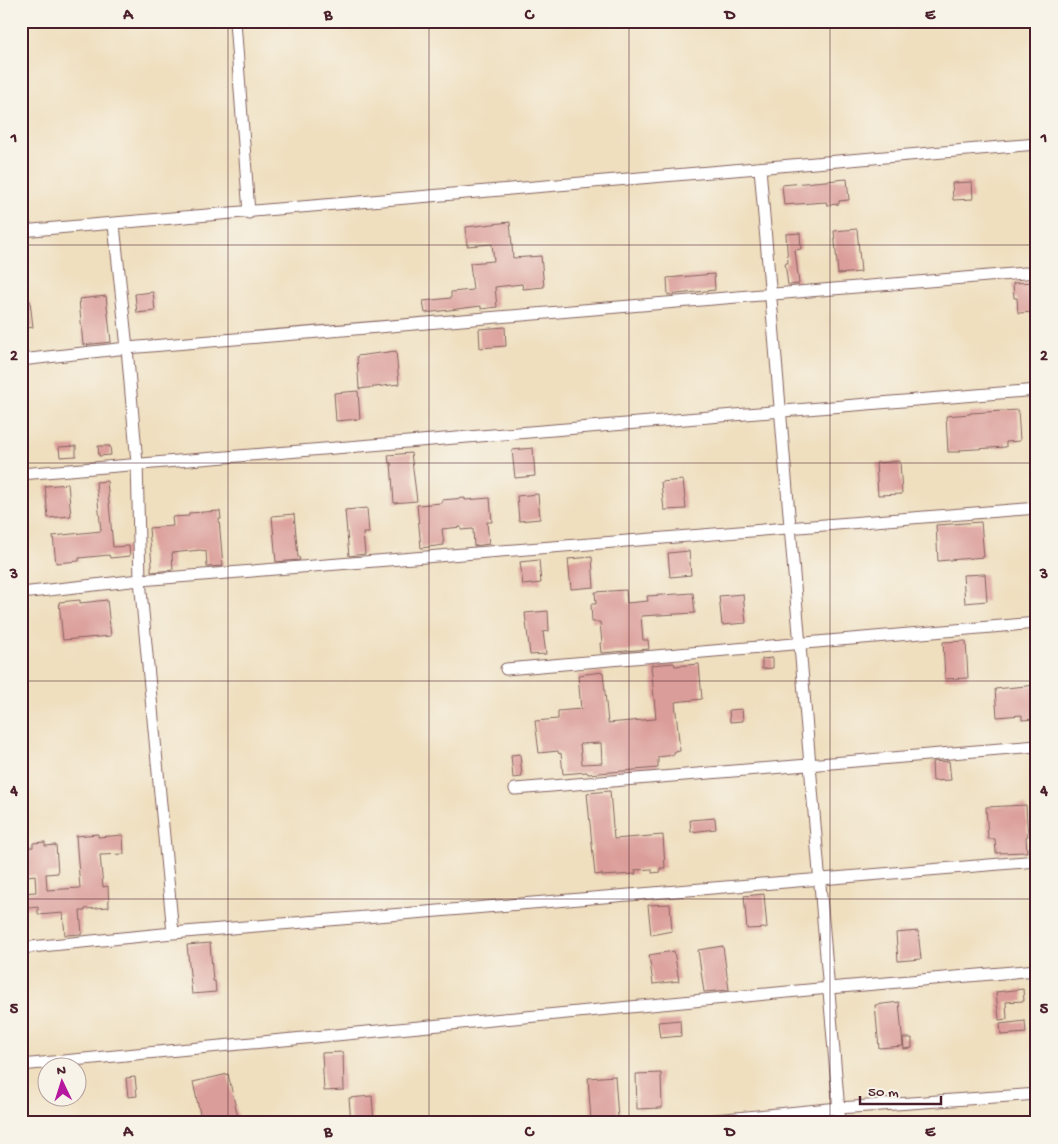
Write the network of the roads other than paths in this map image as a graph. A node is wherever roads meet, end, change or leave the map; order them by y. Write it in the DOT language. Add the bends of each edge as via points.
graph roads {
  1 [pos="235,21"];
  2 [pos="1037,144"];
  3 [pos="760,168"];
  4 [pos="250,213"];
  5 [pos="114,225"];
  6 [pos="21,231"];
  7 [pos="1037,272"];
  8 [pos="771,294"];
  9 [pos="127,348"];
  10 [pos="21,360"];
  11 [pos="1037,390"];
  12 [pos="781,412"];
  13 [pos="137,464"];
  14 [pos="21,474"];
  15 [pos="1037,508"];
  16 [pos="790,529"];
  17 [pos="140,580"];
  18 [pos="21,593"];
  19 [pos="1037,623"];
  20 [pos="800,644"];
  21 [pos="506,669"];
  22 [pos="1037,746"];
  23 [pos="810,765"];
  24 [pos="515,789"];
  25 [pos="1037,861"];
  26 [pos="820,880"];
  27 [pos="173,933"];
  28 [pos="21,948"];
  29 [pos="1037,970"];
  30 [pos="829,988"];
  31 [pos="21,1065"];
  32 [pos="1037,1094"];
  33 [pos="839,1108"];
  34 [pos="684,1123"];
  35 [pos="840,1123"];
  1 -- 4 [label="street"];
  2 -- 3 [label="street"];
  3 -- 4 [label="street"];
  3 -- 8 [label="street"];
  4 -- 5 [label="street"];
  5 -- 6 [label="street"];
  5 -- 9 [label="street"];
  7 -- 8 [label="street"];
  8 -- 9 [label="street"];
  8 -- 12 [label="street"];
  9 -- 10 [label="street"];
  9 -- 13 [label="street"];
  11 -- 12 [label="street"];
  12 -- 13 [label="street"];
  12 -- 16 [label="street"];
  13 -- 14 [label="street"];
  13 -- 17 [label="street"];
  15 -- 16 [label="street"];
  16 -- 17 [label="street"];
  16 -- 20 [label="street"];
  17 -- 18 [label="street"];
  17 -- 27 [label="street"];
  19 -- 20 [label="street"];
  20 -- 21 [label="street"];
  20 -- 23 [label="street"];
  22 -- 23 [label="street"];
  23 -- 24 [label="street"];
  23 -- 26 [label="street"];
  25 -- 26 [label="street"];
  26 -- 27 [label="street"];
  26 -- 30 [label="street"];
  27 -- 28 [label="street"];
  29 -- 30 [label="street"];
  30 -- 31 [label="street"];
  30 -- 33 [label="street"];
  32 -- 33 [label="street"];
  33 -- 34 [label="street"];
  33 -- 35 [label="street"];
}
